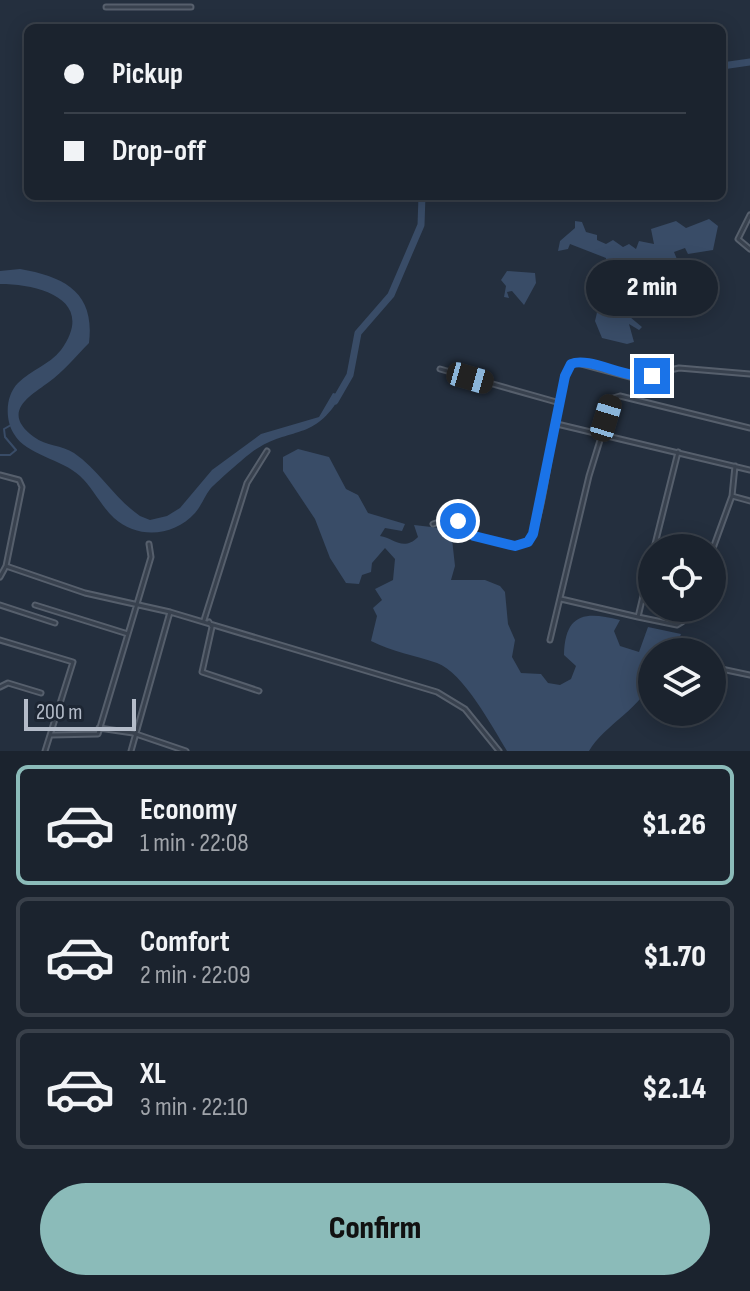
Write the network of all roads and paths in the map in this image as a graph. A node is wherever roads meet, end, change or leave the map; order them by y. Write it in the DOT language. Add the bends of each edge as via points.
graph roads {
  1 [pos="106,7"];
  2 [pos="191,7"];
  3 [pos="750,215"];
  4 [pos="750,249"];
  5 [pos="440,369"];
  6 [pos="750,374"];
  7 [pos="560,403"];
  8 [pos="557,424"];
  9 [pos="750,428"];
  10 [pos="601,435"];
  11 [pos="267,451"];
  12 [pos="678,452"];
  13 [pos="735,466"];
  14 [pos="750,470"];
  15 [pos="0,475"];
  16 [pos="732,496"];
  17 [pos="750,501"];
  18 [pos="433,524"];
  19 [pos="658,534"];
  20 [pos="718,534"];
  21 [pos="149,544"];
  22 [pos="4,567"];
  23 [pos="0,577"];
  24 [pos="561,599"];
  25 [pos="137,604"];
  26 [pos="0,605"];
  27 [pos="35,605"];
  28 [pos="170,612"];
  29 [pos="638,617"];
  30 [pos="206,621"];
  31 [pos="662,622"];
  32 [pos="682,622"];
  33 [pos="55,623"];
  34 [pos="128,634"];
  35 [pos="0,640"];
  36 [pos="550,640"];
  37 [pos="726,670"];
  38 [pos="750,675"];
  39 [pos="0,687"];
  40 [pos="259,691"];
  41 [pos="41,693"];
  42 [pos="99,728"];
  43 [pos="51,735"];
  44 [pos="135,737"];
  45 [pos="45,751"];
  46 [pos="131,751"];
  47 [pos="186,751"];
  48 [pos="499,751"];
  1 -- 2 [label="street"];
  3 -- 4 [label="street" via="738,239"];
  5 -- 7 [label="street"];
  6 -- 7 [label="street" via="679,368 634,378 578,362 565,376"];
  7 -- 8 [label="street"];
  8 -- 10 [label="street"];
  8 -- 18 [label="street" via="528,542 515,546 474,536 451,518"];
  9 -- 10 [label="street" via="620,396 611,401"];
  10 -- 12 [label="street"];
  10 -- 24 [label="street"];
  11 -- 30 [label="street" via="247,483"];
  12 -- 13 [label="street"];
  12 -- 19 [label="street"];
  13 -- 14 [label="street"];
  13 -- 16 [label="street"];
  15 -- 22 [label="street" via="22,483"];
  16 -- 17 [label="street"];
  16 -- 20 [label="street"];
  21 -- 25 [label="street" via="151,557"];
  22 -- 23 [label="street"];
  22 -- 25 [label="street"];
  24 -- 29 [label="street"];
  24 -- 36 [label="street"];
  25 -- 28 [label="street"];
  25 -- 34 [label="street"];
  26 -- 33 [label="street"];
  27 -- 34 [label="street"];
  28 -- 30 [label="street"];
  28 -- 44 [label="street"];
  30 -- 40 [label="street" via="212,627 202,672"];
  30 -- 48 [label="street" via="437,692 465,709"];
  31 -- 32 [label="street"];
  34 -- 42 [label="street"];
  35 -- 43 [label="street" via="73,662"];
  37 -- 38 [label="street"];
  39 -- 41 [label="street" via="8,683"];
  42 -- 43 [label="street" via="98,734"];
  42 -- 44 [label="street"];
  43 -- 45 [label="street"];
  44 -- 46 [label="street"];
  44 -- 47 [label="street"];
}
